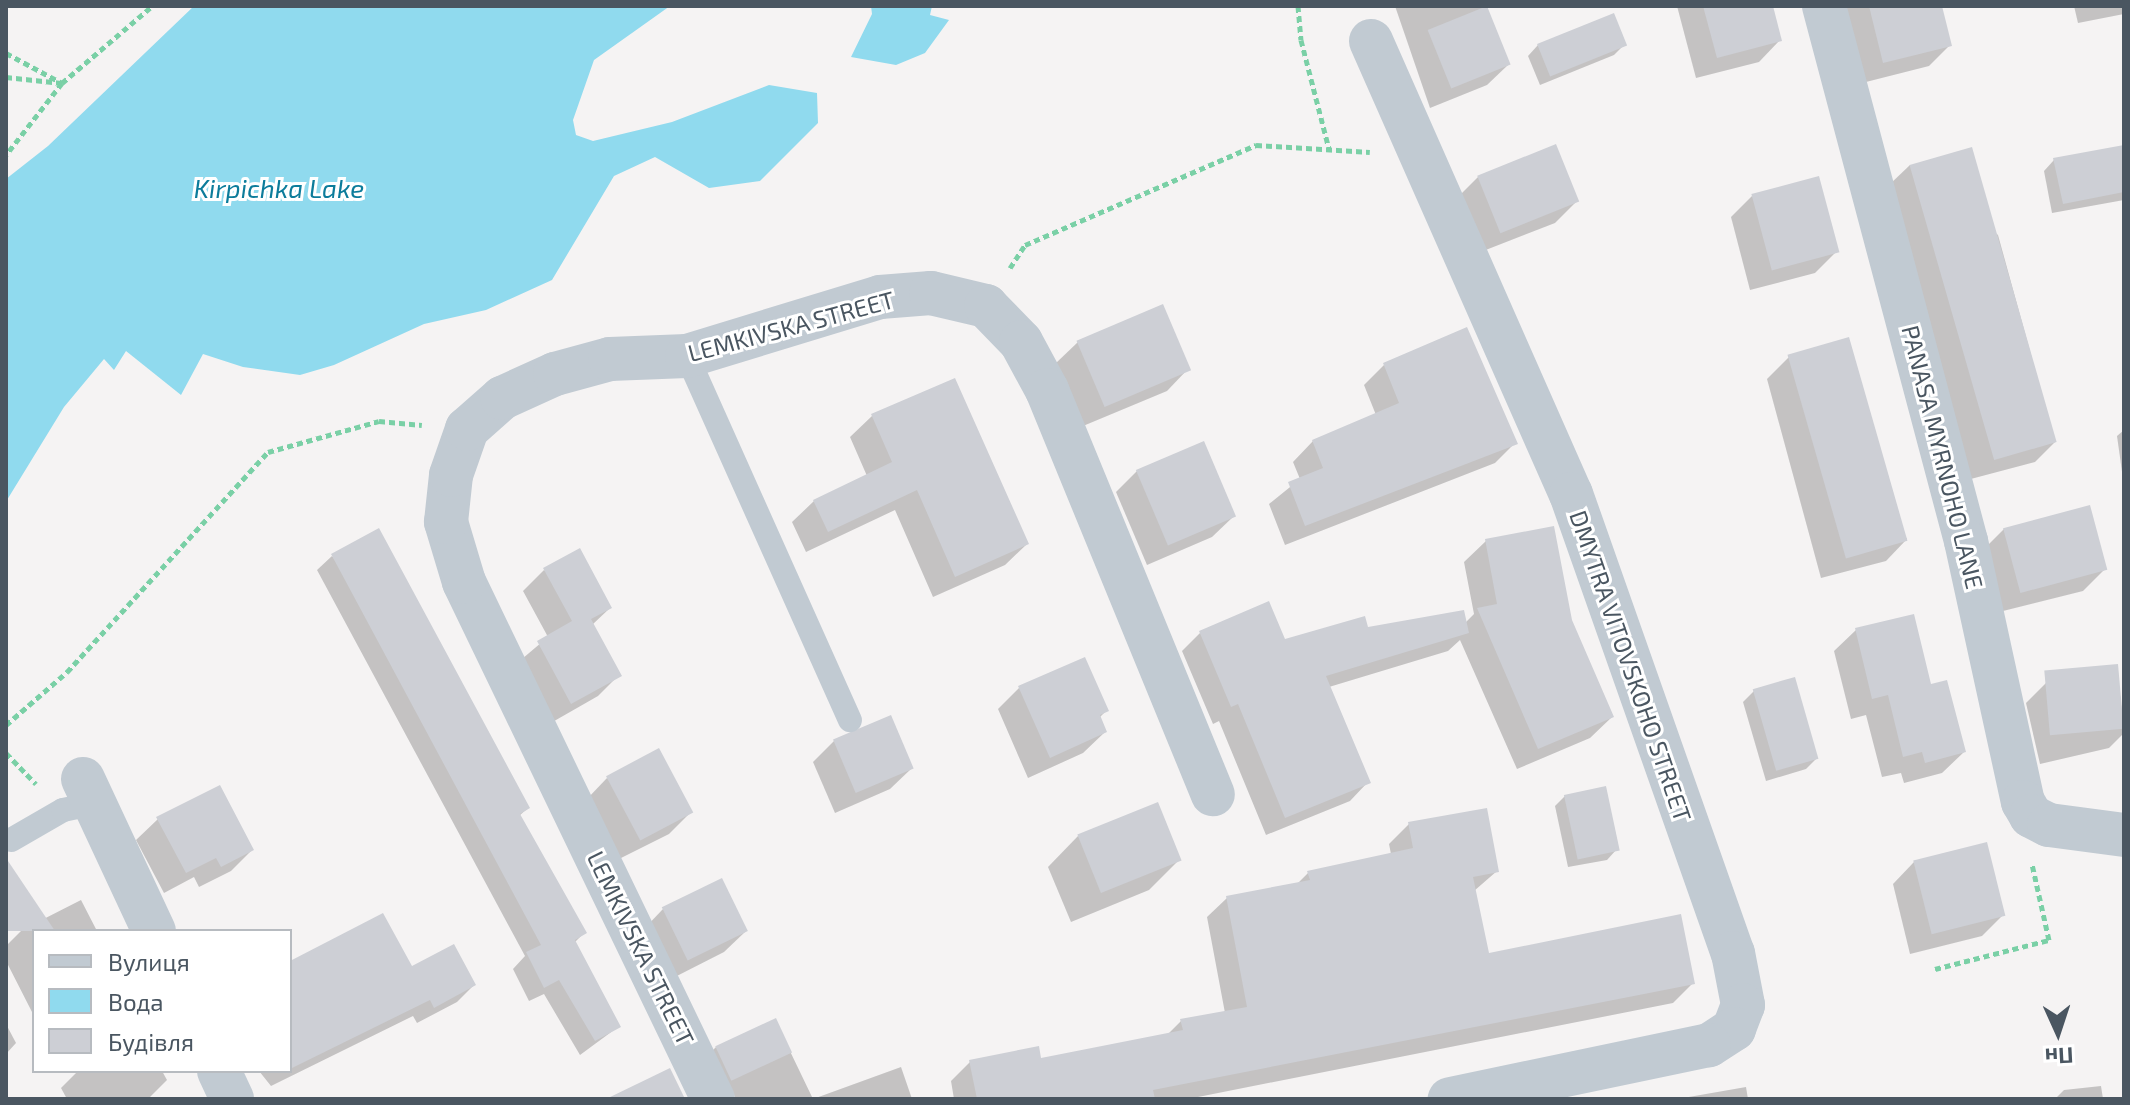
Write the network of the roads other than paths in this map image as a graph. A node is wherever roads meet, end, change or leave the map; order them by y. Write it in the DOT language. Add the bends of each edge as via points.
graph roads {
  1 [pos="1824,6"];
  2 [pos="1371,41"];
  3 [pos="687,356"];
  4 [pos="850,720"];
  5 [pos="89,791"];
  6 [pos="1213,794"];
  7 [pos="2124,835"];
  8 [pos="11,840"];
  9 [pos="153,929"];
  10 [pos="220,1073"];
  11 [pos="232,1099"];
  12 [pos="713,1099"];
  13 [pos="1450,1099"];
  1 -- 7 [label="street, PANASA MYRNOHO LANE" via="1966,541 2023,802 2031,816 2049,825"];
  2 -- 13 [label="street, DMYTRA VITOVSKOHO STREET" via="1571,494 1733,953 1743,1005 1734,1029 1709,1045"];
  3 -- 4 [label="lane"];
  3 -- 6 [label="street, LEMKIVSKA STREET" via="880,297 931,293 986,306 1021,342 1047,390"];
  3 -- 12 [label="street, LEMKIVSKA STREET" via="610,359 555,374 502,398 467,429 451,475 446,522 464,582"];
  5 -- 8 [label="lane"];
  5 -- 9 [label="street"];
  10 -- 11 [label="street"];
}
